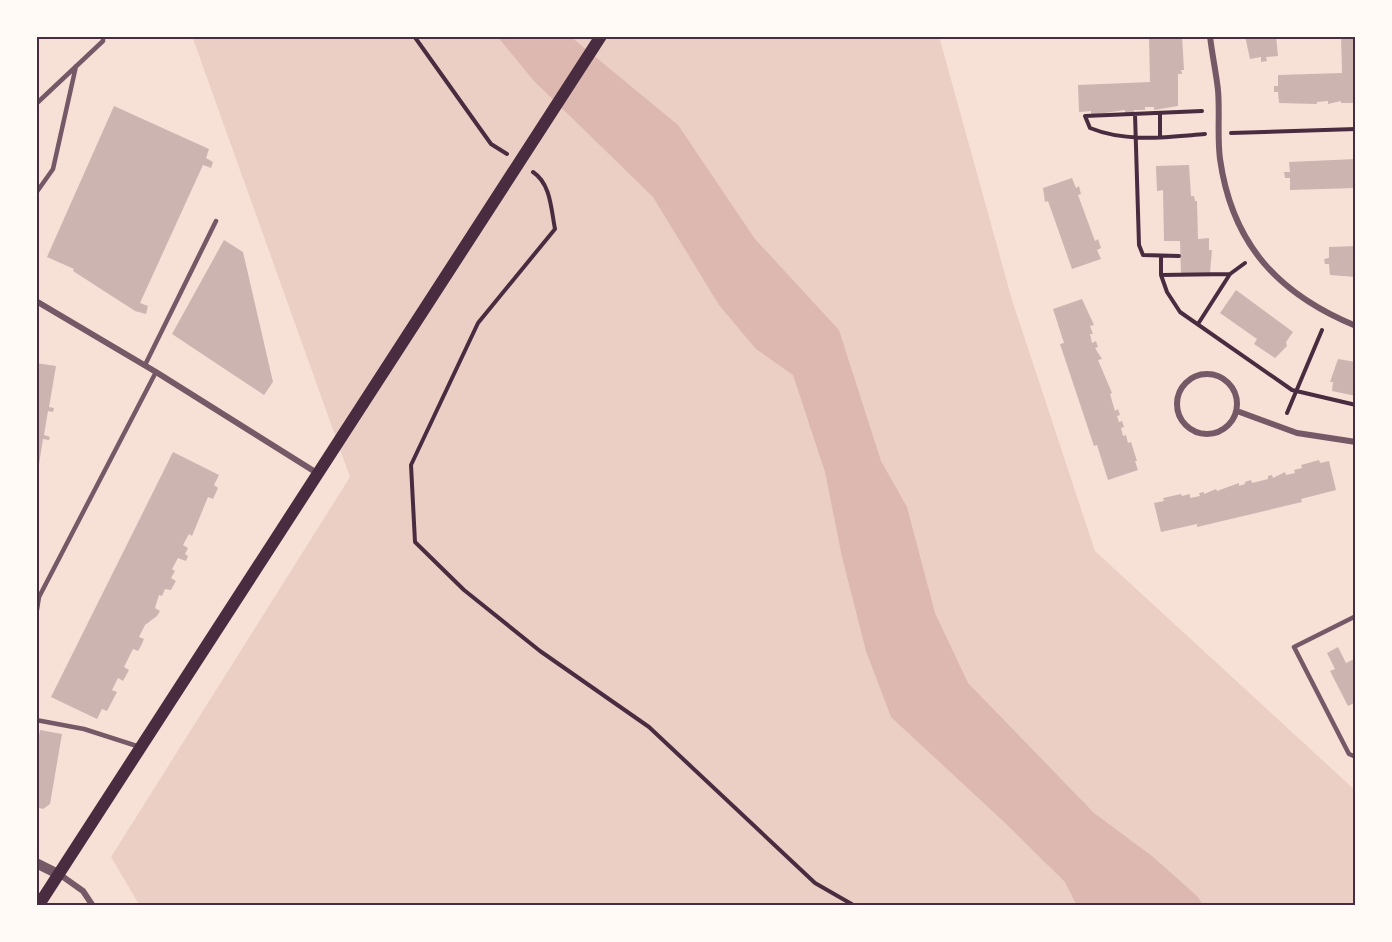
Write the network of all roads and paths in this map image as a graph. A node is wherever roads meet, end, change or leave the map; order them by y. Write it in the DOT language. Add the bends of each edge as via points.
graph roads {
  1 [pos="102,36"];
  2 [pos="414,36"];
  3 [pos="601,36"];
  4 [pos="1210,36"];
  5 [pos="76,66"];
  6 [pos="36,104"];
  7 [pos="1202,111"];
  8 [pos="1160,113"];
  9 [pos="1135,114"];
  10 [pos="1356,129"];
  11 [pos="1231,133"];
  12 [pos="1206,134"];
  13 [pos="1160,136"];
  14 [pos="1135,137"];
  15 [pos="501,150"];
  16 [pos="539,176"];
  17 [pos="36,193"];
  18 [pos="216,221"];
  19 [pos="1179,256"];
  20 [pos="1161,258"];
  21 [pos="1245,263"];
  22 [pos="1230,274"];
  23 [pos="1161,275"];
  24 [pos="36,301"];
  25 [pos="1198,324"];
  26 [pos="1356,326"];
  27 [pos="1322,330"];
  28 [pos="145,365"];
  29 [pos="156,372"];
  30 [pos="1296,392"];
  31 [pos="1356,405"];
  32 [pos="1237,411"];
  33 [pos="1287,413"];
  34 [pos="1356,442"];
  35 [pos="317,473"];
  36 [pos="36,616"];
  37 [pos="1356,616"];
  38 [pos="36,720"];
  39 [pos="140,747"];
  40 [pos="1356,757"];
  41 [pos="36,863"];
  42 [pos="58,874"];
  43 [pos="38,906"];
  44 [pos="93,906"];
  45 [pos="855,906"];
  1 -- 5 [label="lane" via="103,41"];
  2 -- 15 [label="path" via="491,144"];
  3 -- 35 [label="main road"];
  4 -- 26 [label="street" via="1218,91 1220,159 1228,196 1247,242 1272,275 1298,297"];
  5 -- 6 [label="lane"];
  5 -- 17 [label="lane" via="52,169"];
  7 -- 8 [label="path"];
  8 -- 9 [label="path"];
  8 -- 13 [label="path"];
  9 -- 14 [label="path"];
  9 -- 14 [label="path" via="1085,116 1090,128 1109,136"];
  10 -- 11 [label="path"];
  12 -- 13 [label="path"];
  13 -- 14 [label="path"];
  14 -- 20 [label="path" via="1139,245 1143,255"];
  16 -- 45 [label="path" via="546,188 555,229 478,323 411,465 416,542 489,611 649,727 815,883"];
  18 -- 28 [label="lane"];
  19 -- 20 [label="path"];
  20 -- 23 [label="path"];
  21 -- 22 [label="path"];
  22 -- 23 [label="path"];
  22 -- 25 [label="path"];
  23 -- 25 [label="path" via="1180,312"];
  24 -- 28 [label="street"];
  25 -- 30 [label="path"];
  27 -- 30 [label="path"];
  28 -- 29 [label="street"];
  29 -- 35 [label="street"];
  29 -- 36 [label="lane" via="39,597"];
  30 -- 31 [label="path"];
  30 -- 33 [label="path"];
  32 -- 32 [label="street" via="1230,385 1214,375 1195,376 1181,389 1178,398 1180,418 1196,432 1216,433 1233,421"];
  32 -- 34 [label="street" via="1297,433"];
  35 -- 39 [label="main road"];
  37 -- 40 [label="lane" via="1294,647 1349,754"];
  38 -- 39 [label="lane" via="84,729"];
  39 -- 42 [label="main road"];
  41 -- 42 [label="street"];
  42 -- 43 [label="main road"];
  42 -- 44 [label="street" via="83,891"];
}
